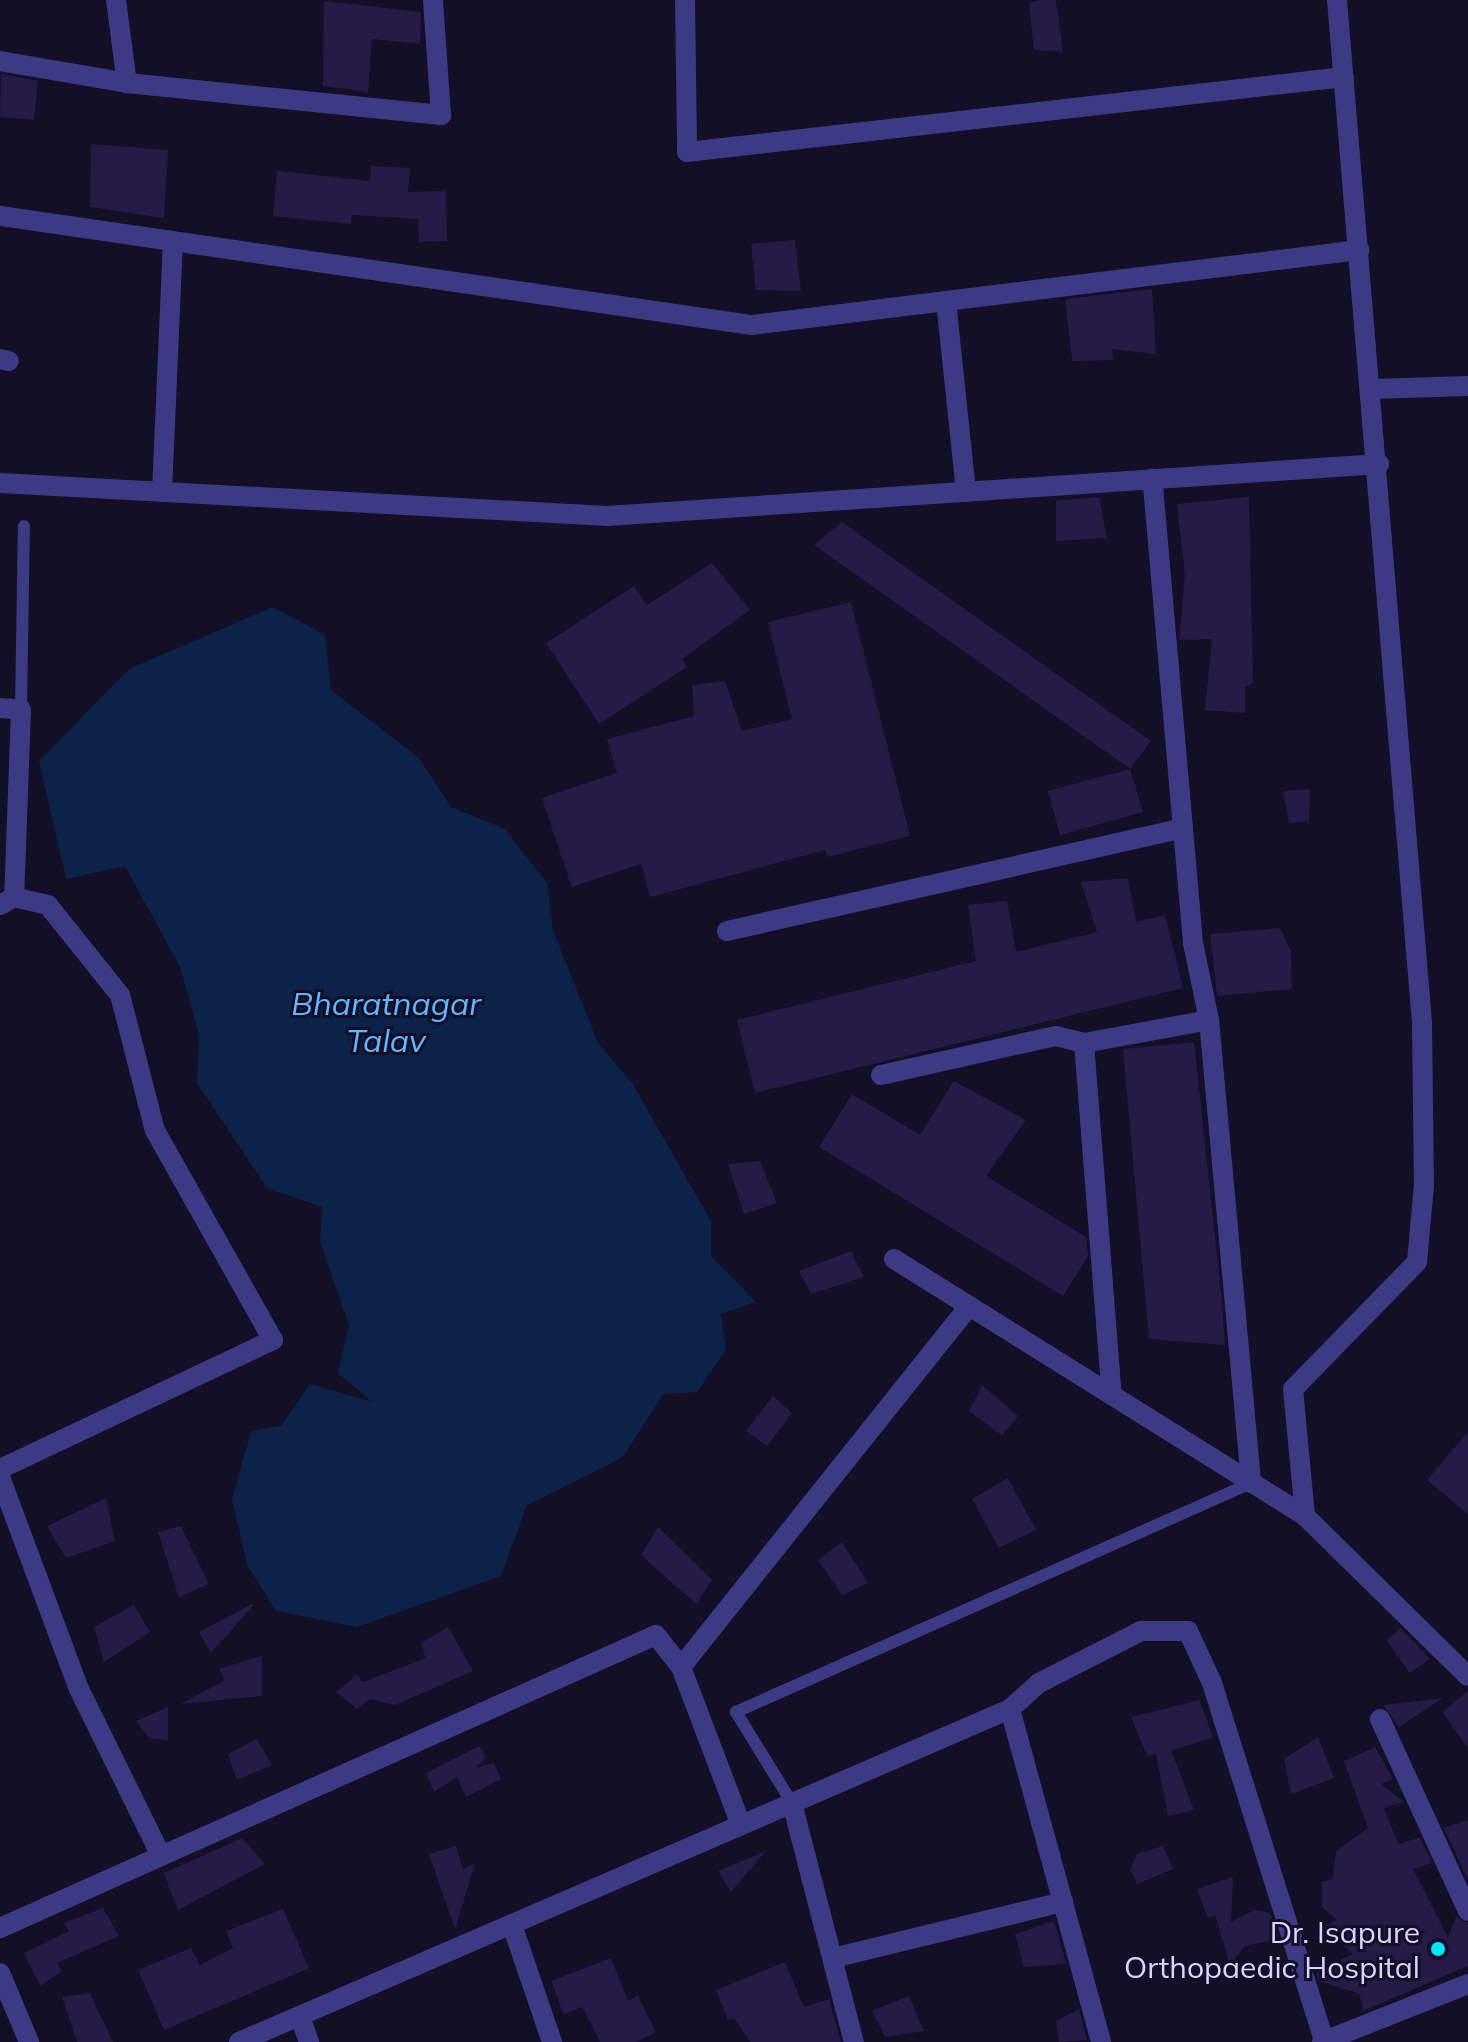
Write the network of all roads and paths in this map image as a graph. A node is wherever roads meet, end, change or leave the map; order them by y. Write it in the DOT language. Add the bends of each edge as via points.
graph roads {
  1 [pos="116,0"];
  2 [pos="433,0"];
  3 [pos="685,0"];
  4 [pos="1337,0"];
  5 [pos="0,61"];
  6 [pos="1344,77"];
  7 [pos="127,83"];
  8 [pos="0,216"];
  9 [pos="173,241"];
  10 [pos="1359,250"];
  11 [pos="946,301"];
  12 [pos="1468,386"];
  13 [pos="1372,389"];
  14 [pos="1379,464"];
  15 [pos="1152,479"];
  16 [pos="0,483"];
  17 [pos="162,492"];
  18 [pos="966,492"];
  19 [pos="24,526"];
  20 [pos="10,709"];
  21 [pos="1183,828"];
  22 [pos="7,901"];
  23 [pos="727,931"];
  24 [pos="1209,1020"];
  25 [pos="1084,1043"];
  26 [pos="881,1075"];
  27 [pos="894,1259"];
  28 [pos="969,1306"];
  29 [pos="1112,1395"];
  30 [pos="0,1469"];
  31 [pos="0,1477"];
  32 [pos="1251,1483"];
  33 [pos="1305,1516"];
  34 [pos="681,1667"];
  35 [pos="1468,1676"];
  36 [pos="1010,1709"];
  37 [pos="1380,1719"];
  38 [pos="792,1803"];
  39 [pos="741,1825"];
  40 [pos="161,1856"];
  41 [pos="1063,1902"];
  42 [pos="1468,1911"];
  43 [pos="512,1925"];
  44 [pos="0,1928"];
  45 [pos="833,1958"];
  46 [pos="0,1973"];
  47 [pos="1468,1984"];
  48 [pos="300,2016"];
  49 [pos="29,2042"];
  50 [pos="239,2042"];
  51 [pos="309,2042"];
  52 [pos="552,2042"];
  53 [pos="854,2042"];
  54 [pos="1101,2042"];
  55 [pos="1323,2042"];
  1 -- 7 [label="street"];
  2 -- 7 [label="street" via="441,115"];
  3 -- 6 [label="street" via="687,152"];
  4 -- 6 [label="street"];
  5 -- 7 [label="street"];
  6 -- 10 [label="street"];
  8 -- 9 [label="street"];
  9 -- 11 [label="street" via="752,325"];
  9 -- 17 [label="street"];
  10 -- 11 [label="street"];
  10 -- 13 [label="street"];
  11 -- 18 [label="street"];
  12 -- 13 [label="street"];
  13 -- 14 [label="street"];
  14 -- 15 [label="street"];
  14 -- 33 [label="street" via="1422,1024 1424,1185 1417,1262 1293,1389"];
  15 -- 18 [label="street"];
  15 -- 21 [label="street"];
  16 -- 17 [label="street"];
  17 -- 18 [label="street" via="607,516"];
  19 -- 20 [label="lane"];
  20 -- 22 [label="street"];
  21 -- 23 [label="street"];
  21 -- 24 [label="street" via="1193,943"];
  22 -- 30 [label="street" via="48,905 120,995 155,1131 273,1340"];
  24 -- 25 [label="street"];
  24 -- 32 [label="street"];
  25 -- 26 [label="street" via="1056,1036"];
  25 -- 29 [label="street"];
  27 -- 28 [label="street"];
  28 -- 29 [label="street"];
  28 -- 34 [label="street"];
  29 -- 32 [label="street"];
  31 -- 40 [label="street" via="79,1689"];
  32 -- 33 [label="street"];
  32 -- 38 [label="lane" via="736,1712"];
  33 -- 35 [label="street"];
  34 -- 39 [label="street"];
  34 -- 40 [label="street" via="656,1635"];
  36 -- 38 [label="street"];
  36 -- 41 [label="street"];
  36 -- 55 [label="street" via="1039,1683 1141,1631 1188,1631 1212,1683"];
  37 -- 42 [label="street"];
  38 -- 39 [label="street"];
  38 -- 45 [label="street"];
  39 -- 43 [label="street"];
  40 -- 44 [label="street"];
  41 -- 45 [label="street"];
  41 -- 54 [label="street"];
  43 -- 48 [label="street"];
  43 -- 52 [label="street"];
  45 -- 53 [label="street"];
  46 -- 49 [label="street"];
  47 -- 55 [label="street"];
  48 -- 50 [label="street"];
  48 -- 51 [label="street"];
}
